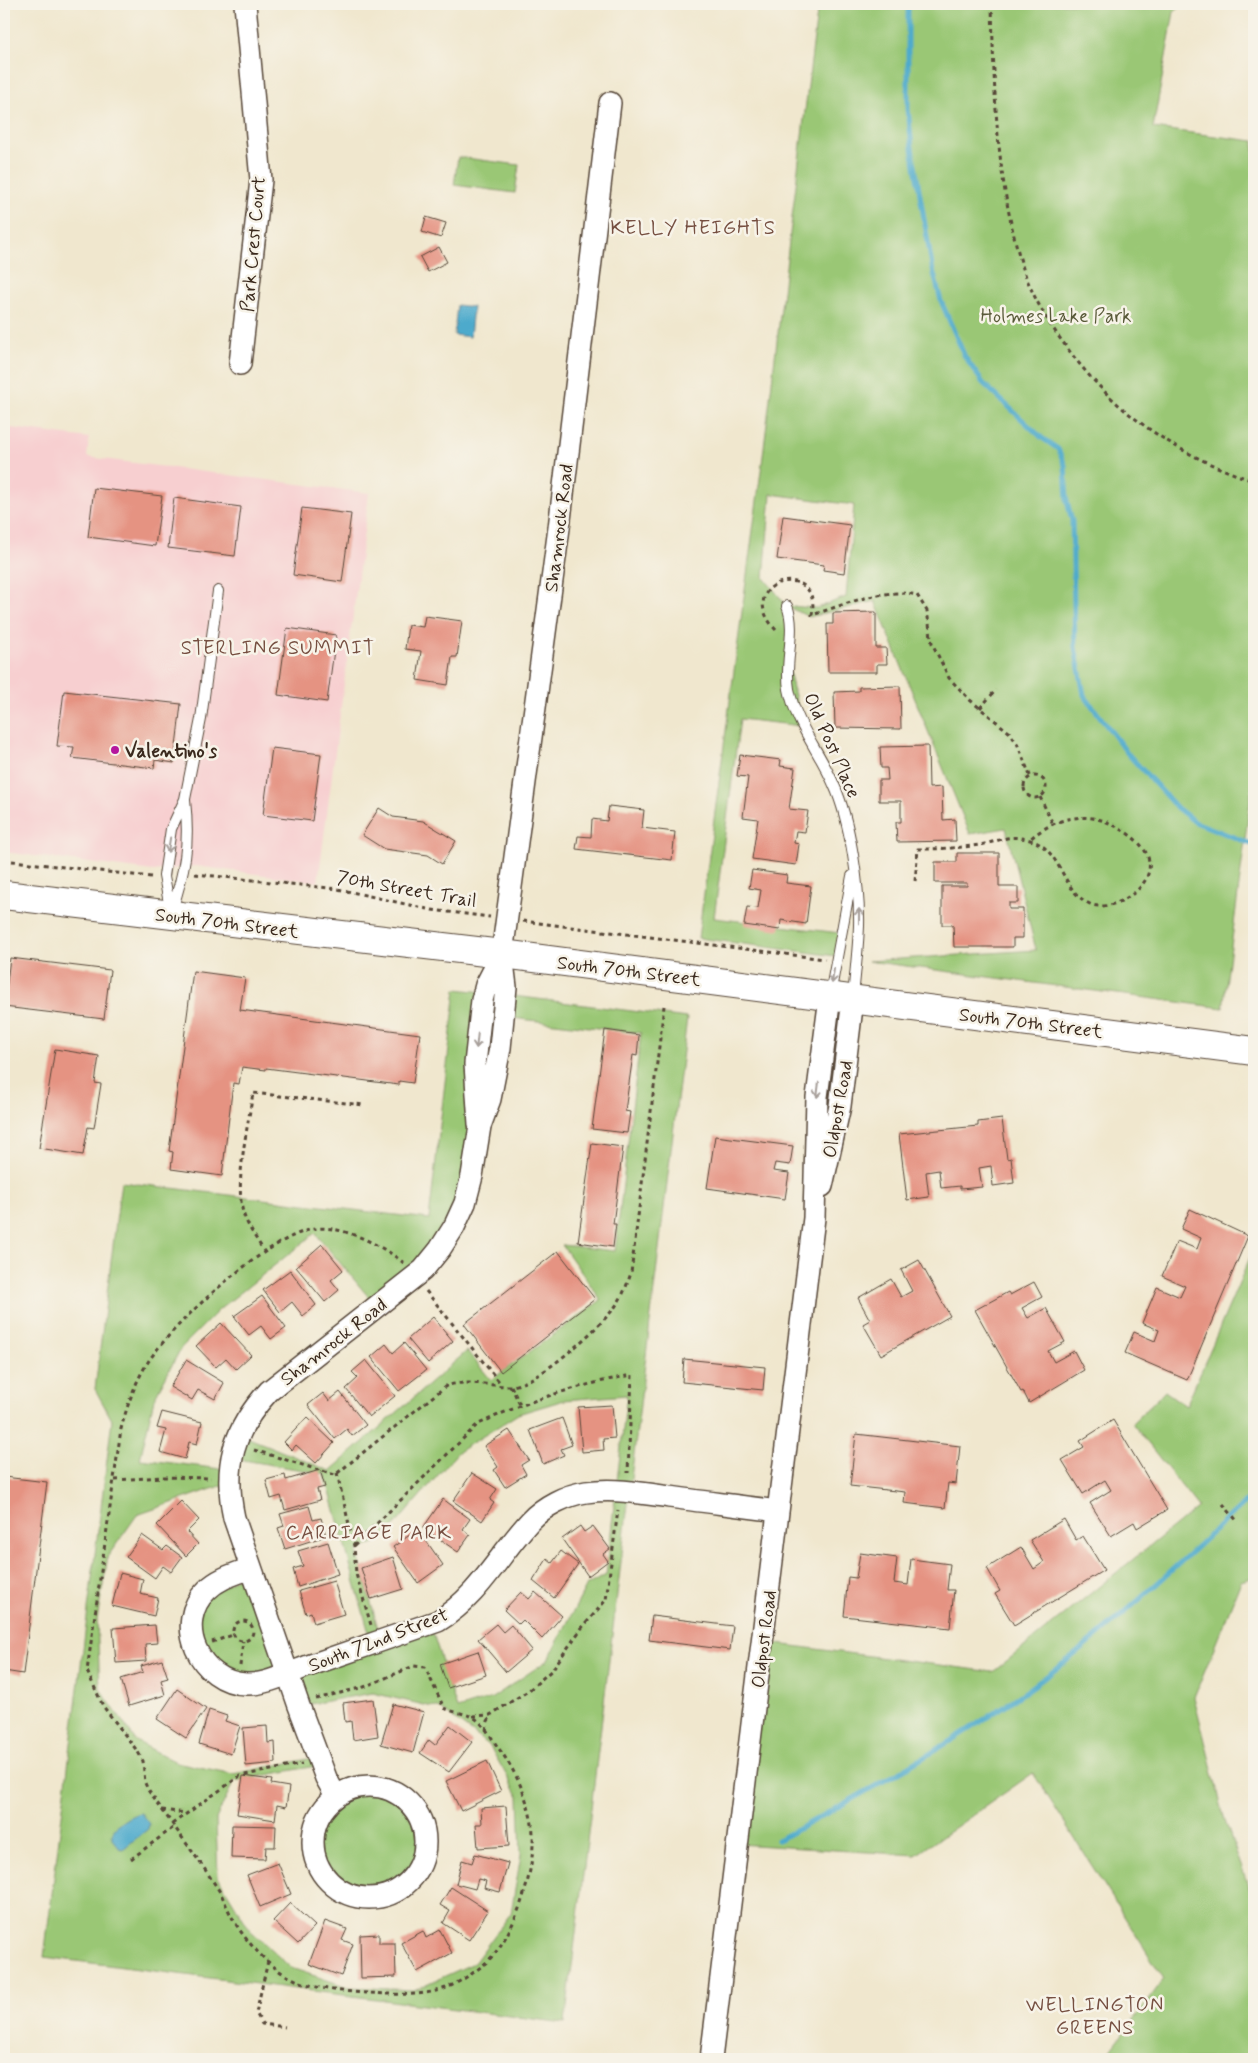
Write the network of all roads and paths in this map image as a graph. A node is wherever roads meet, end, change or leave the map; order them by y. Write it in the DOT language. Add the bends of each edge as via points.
graph roads {
  1 [pos="245,4"];
  2 [pos="992,4"];
  3 [pos="610,103"];
  4 [pos="240,364"];
  5 [pos="1254,481"];
  6 [pos="218,592"];
  7 [pos="787,606"];
  8 [pos="778,634"];
  9 [pos="996,690"];
  10 [pos="980,708"];
  11 [pos="1031,778"];
  12 [pos="1040,797"];
  13 [pos="185,799"];
  14 [pos="1053,824"];
  15 [pos="1030,840"];
  16 [pos="4,860"];
  17 [pos="853,868"];
  18 [pos="184,875"];
  19 [pos="164,876"];
  20 [pos="915,881"];
  21 [pos="4,895"];
  22 [pos="171,915"];
  23 [pos="506,918"];
  24 [pos="502,954"];
  25 [pos="835,960"];
  26 [pos="841,998"];
  27 [pos="664,1006"];
  28 [pos="1254,1051"];
  29 [pos="364,1105"];
  30 [pos="264,1253"];
  31 [pos="414,1277"];
  32 [pos="500,1384"];
  33 [pos="511,1386"];
  34 [pos="521,1407"];
  35 [pos="235,1444"];
  36 [pos="337,1472"];
  37 [pos="229,1479"];
  38 [pos="115,1480"];
  39 [pos="623,1491"];
  40 [pos="1224,1504"];
  41 [pos="778,1511"];
  42 [pos="1238,1522"];
  43 [pos="354,1546"];
  44 [pos="251,1568"];
  45 [pos="252,1634"];
  46 [pos="377,1642"];
  47 [pos="288,1673"];
  48 [pos="494,1713"];
  49 [pos="469,1716"];
  50 [pos="486,1731"];
  51 [pos="320,1761"];
  52 [pos="336,1796"];
  53 [pos="162,1810"];
  54 [pos="186,1814"];
  55 [pos="131,1859"];
  56 [pos="268,1961"];
  57 [pos="285,2028"];
  58 [pos="711,2059"];
  1 -- 4 [label="street, Park Crest Court" via="261,180"];
  2 -- 5 [label="path" via="998,154 1021,264 1053,330 1111,400 1144,426 1206,462"];
  3 -- 23 [label="street, Shamrock Road"];
  6 -- 13 [label="lane" via="204,702"];
  7 -- 17 [label="lane, Old Post Place" via="791,623 787,662 795,711 840,799 848,827"];
  8 -- 10 [label="path" via="765,617 762,607 765,595 780,582 800,583 807,588 812,597 812,615 885,594 906,592 917,595 927,611 932,643 939,661 949,678"];
  9 -- 10 [label="path"];
  10 -- 11 [label="path" via="1009,732"];
  11 -- 12 [label="path" via="1038,777 1044,781 1046,788"];
  11 -- 12 [label="path" via="1026,782 1025,792 1033,798"];
  12 -- 14 [label="path"];
  13 -- 18 [label="lane" via="189,832"];
  13 -- 19 [label="lane, one-way" via="171,829"];
  14 -- 15 [label="path"];
  14 -- 15 [label="path" via="1069,818 1089,817 1116,826 1144,849 1151,869 1149,877 1125,899 1091,905 1067,882 1051,852"];
  15 -- 20 [label="path" via="1004,837 977,845 918,849"];
  16 -- 19 [label="path" via="146,877"];
  17 -- 25 [label="lane, Old Post Place"];
  26 -- 17 [label="lane, Old Post Place, one-way" via="859,926"];
  18 -- 22 [label="lane"];
  18 -- 23 [label="path, 70th Street Trail" via="202,874 338,889 432,910"];
  19 -- 22 [label="lane"];
  21 -- 22 [label="main road, South 70th Street"];
  22 -- 24 [label="main road, South 70th Street"];
  23 -- 24 [label="street, Shamrock Road"];
  23 -- 25 [label="path, 70th Street Trail"];
  24 -- 26 [label="main road, South 70th Street"];
  24 -- 31 [label="street, Shamrock Road" via="482,1000 475,1064 480,1126 465,1203 440,1249"];
  25 -- 26 [label="lane, Old Post Place, one-way"];
  26 -- 28 [label="main road, South 70th Street"];
  26 -- 41 [label="street, Oldpost Road" via="840,1106 814,1218"];
  27 -- 33 [label="path" via="631,1273 624,1294 580,1344 537,1376"];
  29 -- 30 [label="path" via="253,1093 241,1201"];
  31 -- 32 [label="path"];
  31 -- 35 [label="street, Shamrock Road" via="269,1391 247,1418"];
  32 -- 33 [label="path"];
  32 -- 36 [label="path" via="459,1383 446,1386"];
  33 -- 34 [label="path"];
  34 -- 39 [label="path" via="593,1382 632,1375 628,1479"];
  34 -- 43 [label="path" via="476,1425"];
  35 -- 36 [label="path" via="335,1475"];
  35 -- 37 [label="street, Shamrock Road"];
  36 -- 43 [label="path"];
  37 -- 38 [label="path" via="162,1477"];
  37 -- 44 [label="street, Shamrock Road" via="234,1518"];
  39 -- 41 [label="street, South 72nd Street"];
  39 -- 46 [label="street, South 72nd Street" via="584,1492 549,1506 526,1525 471,1597 456,1610 438,1621"];
  39 -- 48 [label="path" via="619,1499 606,1600 552,1670 528,1691"];
  40 -- 42 [label="path"];
  41 -- 58 [label="street, Oldpost Road"];
  43 -- 46 [label="path" via="356,1574"];
  44 -- 47 [label="street, Shamrock Road"];
  44 -- 47 [label="street" via="218,1580 196,1604 191,1620 194,1648 214,1674 229,1682 256,1683"];
  45 -- 45 [label="path" via="248,1640 238,1641 233,1629 236,1623 245,1621 252,1628"];
  46 -- 47 [label="street, South 72nd Street"];
  47 -- 51 [label="street, Shamrock Road"];
  48 -- 49 [label="path"];
  48 -- 50 [label="path"];
  51 -- 52 [label="street, Shamrock Road"];
  51 -- 54 [label="path" via="240,1776"];
  52 -- 52 [label="street" via="322,1810 314,1828 313,1847 318,1866 329,1882 344,1893 362,1898 382,1897 399,1890 413,1878 422,1862 425,1845 423,1826 416,1810 403,1797 387,1789 370,1786 352,1788"];
  53 -- 54 [label="path"];
  54 -- 55 [label="path"];
  56 -- 57 [label="path" via="256,2013 262,2024"];
}
